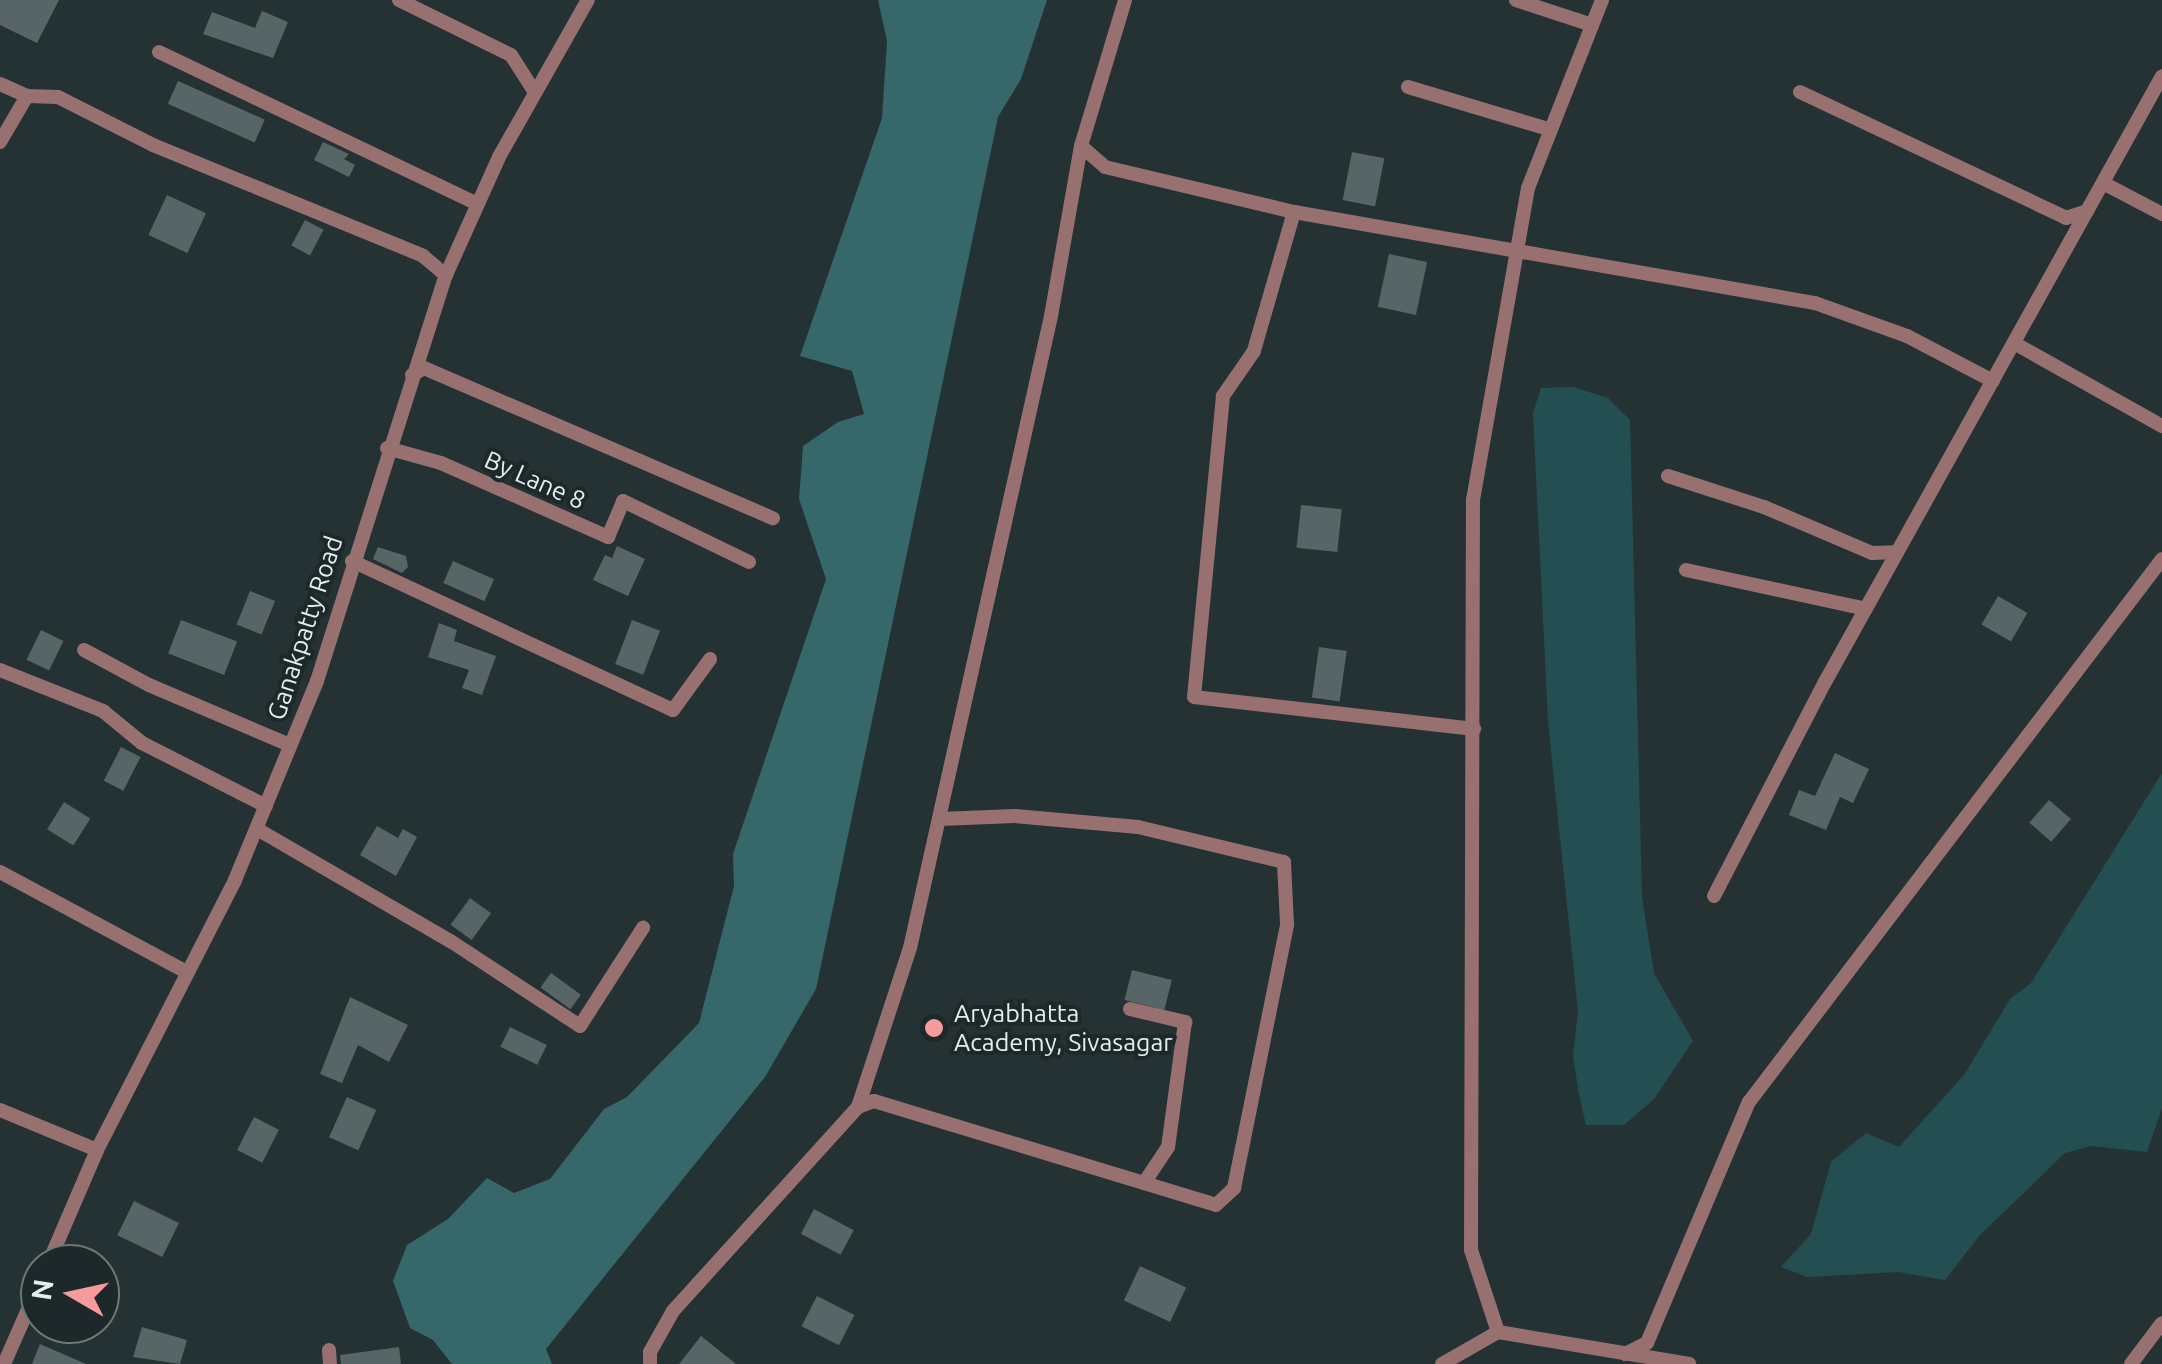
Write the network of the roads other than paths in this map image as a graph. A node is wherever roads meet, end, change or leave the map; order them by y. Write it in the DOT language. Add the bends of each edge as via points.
graph roads {
  1 [pos="400,0"];
  2 [pos="588,0"];
  3 [pos="1125,0"];
  4 [pos="1516,0"];
  5 [pos="1602,0"];
  6 [pos="1592,25"];
  7 [pos="159,52"];
  8 [pos="2162,76"];
  9 [pos="0,84"];
  10 [pos="1408,87"];
  11 [pos="534,91"];
  12 [pos="1800,92"];
  13 [pos="28,96"];
  14 [pos="1551,130"];
  15 [pos="0,142"];
  16 [pos="1081,146"];
  17 [pos="2103,183"];
  18 [pos="478,204"];
  19 [pos="2087,210"];
  20 [pos="1294,212"];
  21 [pos="2162,214"];
  22 [pos="1513,248"];
  23 [pos="446,275"];
  24 [pos="2014,342"];
  25 [pos="412,376"];
  26 [pos="1993,381"];
  27 [pos="2162,426"];
  28 [pos="387,448"];
  29 [pos="1668,476"];
  30 [pos="773,518"];
  31 [pos="1897,552"];
  32 [pos="2162,559"];
  33 [pos="352,560"];
  34 [pos="749,562"];
  35 [pos="1686,570"];
  36 [pos="1866,609"];
  37 [pos="84,650"];
  38 [pos="710,659"];
  39 [pos="0,670"];
  40 [pos="1474,729"];
  41 [pos="290,745"];
  42 [pos="266,806"];
  43 [pos="939,819"];
  44 [pos="257,829"];
  45 [pos="0,872"];
  46 [pos="1714,896"];
  47 [pos="643,928"];
  48 [pos="185,971"];
  49 [pos="1130,1009"];
  50 [pos="858,1107"];
  51 [pos="0,1110"];
  52 [pos="98,1150"];
  53 [pos="1144,1183"];
  54 [pos="57,1244"];
  55 [pos="2162,1323"];
  56 [pos="20,1328"];
  57 [pos="1498,1332"];
  58 [pos="1625,1354"];
  59 [pos="4,1364"];
  60 [pos="650,1364"];
  61 [pos="1442,1364"];
  62 [pos="1689,1364"];
  63 [pos="2131,1364"];
  1 -- 11 [label="street" via="511,54"];
  2 -- 11 [label="street, Ganakpatty Road"];
  3 -- 16 [label="street"];
  4 -- 6 [label="street"];
  5 -- 6 [label="street"];
  6 -- 14 [label="street"];
  7 -- 18 [label="street"];
  8 -- 17 [label="street"];
  9 -- 13 [label="street"];
  10 -- 14 [label="street"];
  11 -- 18 [label="street, Ganakpatty Road"];
  12 -- 19 [label="street" via="2066,218"];
  13 -- 15 [label="street"];
  13 -- 23 [label="street" via="58,97 153,145 423,256"];
  14 -- 22 [label="street"];
  16 -- 20 [label="street" via="1105,167"];
  16 -- 43 [label="street" via="1051,316"];
  17 -- 19 [label="street"];
  17 -- 21 [label="street"];
  18 -- 23 [label="street, Ganakpatty Road"];
  19 -- 24 [label="street"];
  20 -- 22 [label="street"];
  20 -- 40 [label="street" via="1254,351 1223,396 1194,697"];
  22 -- 26 [label="street" via="1815,303 1907,336"];
  22 -- 40 [label="street" via="1473,500"];
  23 -- 25 [label="street, Ganakpatty Road"];
  24 -- 26 [label="street"];
  24 -- 27 [label="street"];
  25 -- 28 [label="street, Ganakpatty Road"];
  25 -- 30 [label="street" via="424,368"];
  26 -- 31 [label="street"];
  28 -- 33 [label="street, Ganakpatty Road"];
  28 -- 34 [label="street, By Lane 8" via="441,463 608,538 624,501"];
  29 -- 31 [label="street" via="1872,553"];
  31 -- 36 [label="street"];
  32 -- 58 [label="street" via="1748,1102 1647,1343"];
  33 -- 38 [label="street" via="673,710"];
  33 -- 41 [label="street, Ganakpatty Road"];
  35 -- 36 [label="street"];
  36 -- 46 [label="street"];
  37 -- 41 [label="street"];
  39 -- 42 [label="street" via="102,711 142,743"];
  40 -- 57 [label="street" via="1471,1250"];
  41 -- 42 [label="street, Ganakpatty Road"];
  42 -- 44 [label="street, Ganakpatty Road"];
  43 -- 50 [label="street" via="910,948"];
  43 -- 53 [label="street" via="1015,816 1138,827 1284,862 1288,924 1234,1188 1216,1204"];
  44 -- 47 [label="street" via="452,942 580,1026"];
  44 -- 48 [label="street, Ganakpatty Road"];
  45 -- 48 [label="street"];
  48 -- 52 [label="street, Ganakpatty Road"];
  49 -- 53 [label="street" via="1184,1022 1168,1148"];
  50 -- 53 [label="street" via="874,1101"];
  50 -- 60 [label="street" via="673,1312"];
  51 -- 52 [label="street"];
  52 -- 54 [label="street, Ganakpatty Road"];
  55 -- 63 [label="street"];
  56 -- 59 [label="street"];
  57 -- 58 [label="street"];
  57 -- 61 [label="street"];
  58 -- 62 [label="street"];
}
